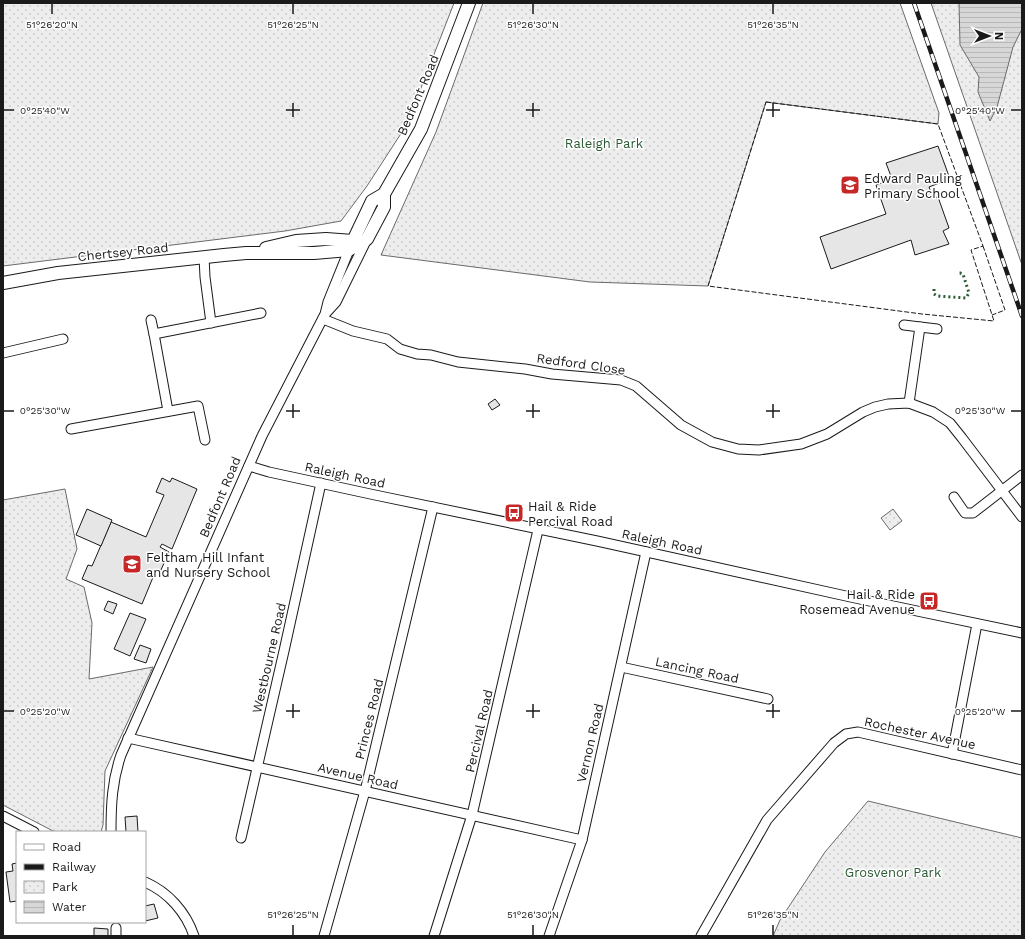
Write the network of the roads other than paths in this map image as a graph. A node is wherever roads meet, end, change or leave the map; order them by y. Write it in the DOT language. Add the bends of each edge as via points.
graph roads {
  1 [pos="469,3"];
  2 [pos="384,194"];
  3 [pos="354,248"];
  4 [pos="204,257"];
  5 [pos="3,283"];
  6 [pos="261,313"];
  7 [pos="324,316"];
  8 [pos="151,320"];
  9 [pos="211,323"];
  10 [pos="904,325"];
  11 [pos="920,327"];
  12 [pos="937,329"];
  13 [pos="154,334"];
  14 [pos="63,339"];
  15 [pos="3,353"];
  16 [pos="909,403"];
  17 [pos="168,411"];
  18 [pos="71,430"];
  19 [pos="205,440"];
  20 [pos="249,466"];
  21 [pos="1022,476"];
  22 [pos="321,483"];
  23 [pos="1002,491"];
  24 [pos="954,497"];
  25 [pos="433,507"];
  26 [pos="1022,517"];
  27 [pos="538,530"];
  28 [pos="646,552"];
  29 [pos="977,624"];
  30 [pos="1022,633"];
  31 [pos="621,667"];
  32 [pos="768,699"];
  33 [pos="128,738"];
  34 [pos="952,754"];
  35 [pos="258,767"];
  36 [pos="1022,770"];
  37 [pos="365,791"];
  38 [pos="472,815"];
  39 [pos="3,816"];
  40 [pos="32,831"];
  41 [pos="110,831"];
  42 [pos="241,838"];
  43 [pos="582,840"];
  44 [pos="146,882"];
  45 [pos="194,936"];
  46 [pos="324,936"];
  47 [pos="434,936"];
  48 [pos="549,936"];
  49 [pos="701,936"];
  1 -- 2 [label="street, Bedfont Road" via="421,129"];
  2 -- 3 [label="street, Bedfont Road" via="372,201"];
  2 -- 3 [label="street, Bedfont Road" via="384,207 367,239"];
  3 -- 4 [label="street, Chertsey Road" via="326,239 296,241 246,253"];
  3 -- 7 [label="street, Bedfont Road"];
  4 -- 5 [label="street, Chertsey Road" via="66,272"];
  4 -- 9 [label="street"];
  6 -- 9 [label="street"];
  7 -- 16 [label="street, Redford Close" via="353,331 386,339 400,349 417,354 552,374 621,380 636,386 681,425 712,442 738,449 759,450 801,444 827,434 875,407"];
  7 -- 20 [label="street, Bedfont Road"];
  8 -- 13 [label="street"];
  9 -- 13 [label="street"];
  10 -- 11 [label="street"];
  11 -- 12 [label="street"];
  11 -- 16 [label="street"];
  13 -- 17 [label="street"];
  14 -- 15 [label="street"];
  16 -- 23 [label="street, Redford Close" via="933,412 950,423"];
  17 -- 18 [label="street"];
  17 -- 19 [label="street" via="198,406"];
  20 -- 22 [label="street, Raleigh Road"];
  20 -- 33 [label="street, Bedfont Road"];
  21 -- 23 [label="street"];
  22 -- 25 [label="street, Raleigh Road"];
  22 -- 35 [label="street, Westbourne Road"];
  23 -- 24 [label="street" via="972,513 965,513"];
  23 -- 26 [label="street, Redford Close"];
  25 -- 27 [label="street, Raleigh Road"];
  25 -- 37 [label="street, Princes Road"];
  27 -- 28 [label="street, Raleigh Road"];
  27 -- 38 [label="street, Percival Road"];
  28 -- 29 [label="street, Raleigh Road"];
  28 -- 31 [label="street, Vernon Road"];
  29 -- 30 [label="street, Raleigh Road"];
  29 -- 34 [label="street"];
  31 -- 32 [label="street, Lancing Road"];
  31 -- 43 [label="street, Vernon Road"];
  33 -- 35 [label="street, Avenue Road"];
  33 -- 41 [label="street, Bedfont Road" via="114,778"];
  34 -- 36 [label="street, Rochester Avenue"];
  34 -- 49 [label="street, Rochester Avenue" via="858,732 846,734 834,743 768,820"];
  35 -- 37 [label="street, Avenue Road"];
  35 -- 42 [label="street, Westbourne Road"];
  37 -- 38 [label="street, Avenue Road"];
  37 -- 46 [label="street, Princes Road"];
  38 -- 43 [label="street, Avenue Road"];
  38 -- 47 [label="street, Percival Road"];
  39 -- 40 [label="street"];
  43 -- 48 [label="street, Vernon Road"];
  44 -- 45 [label="street" via="170,897 181,910"];
}
